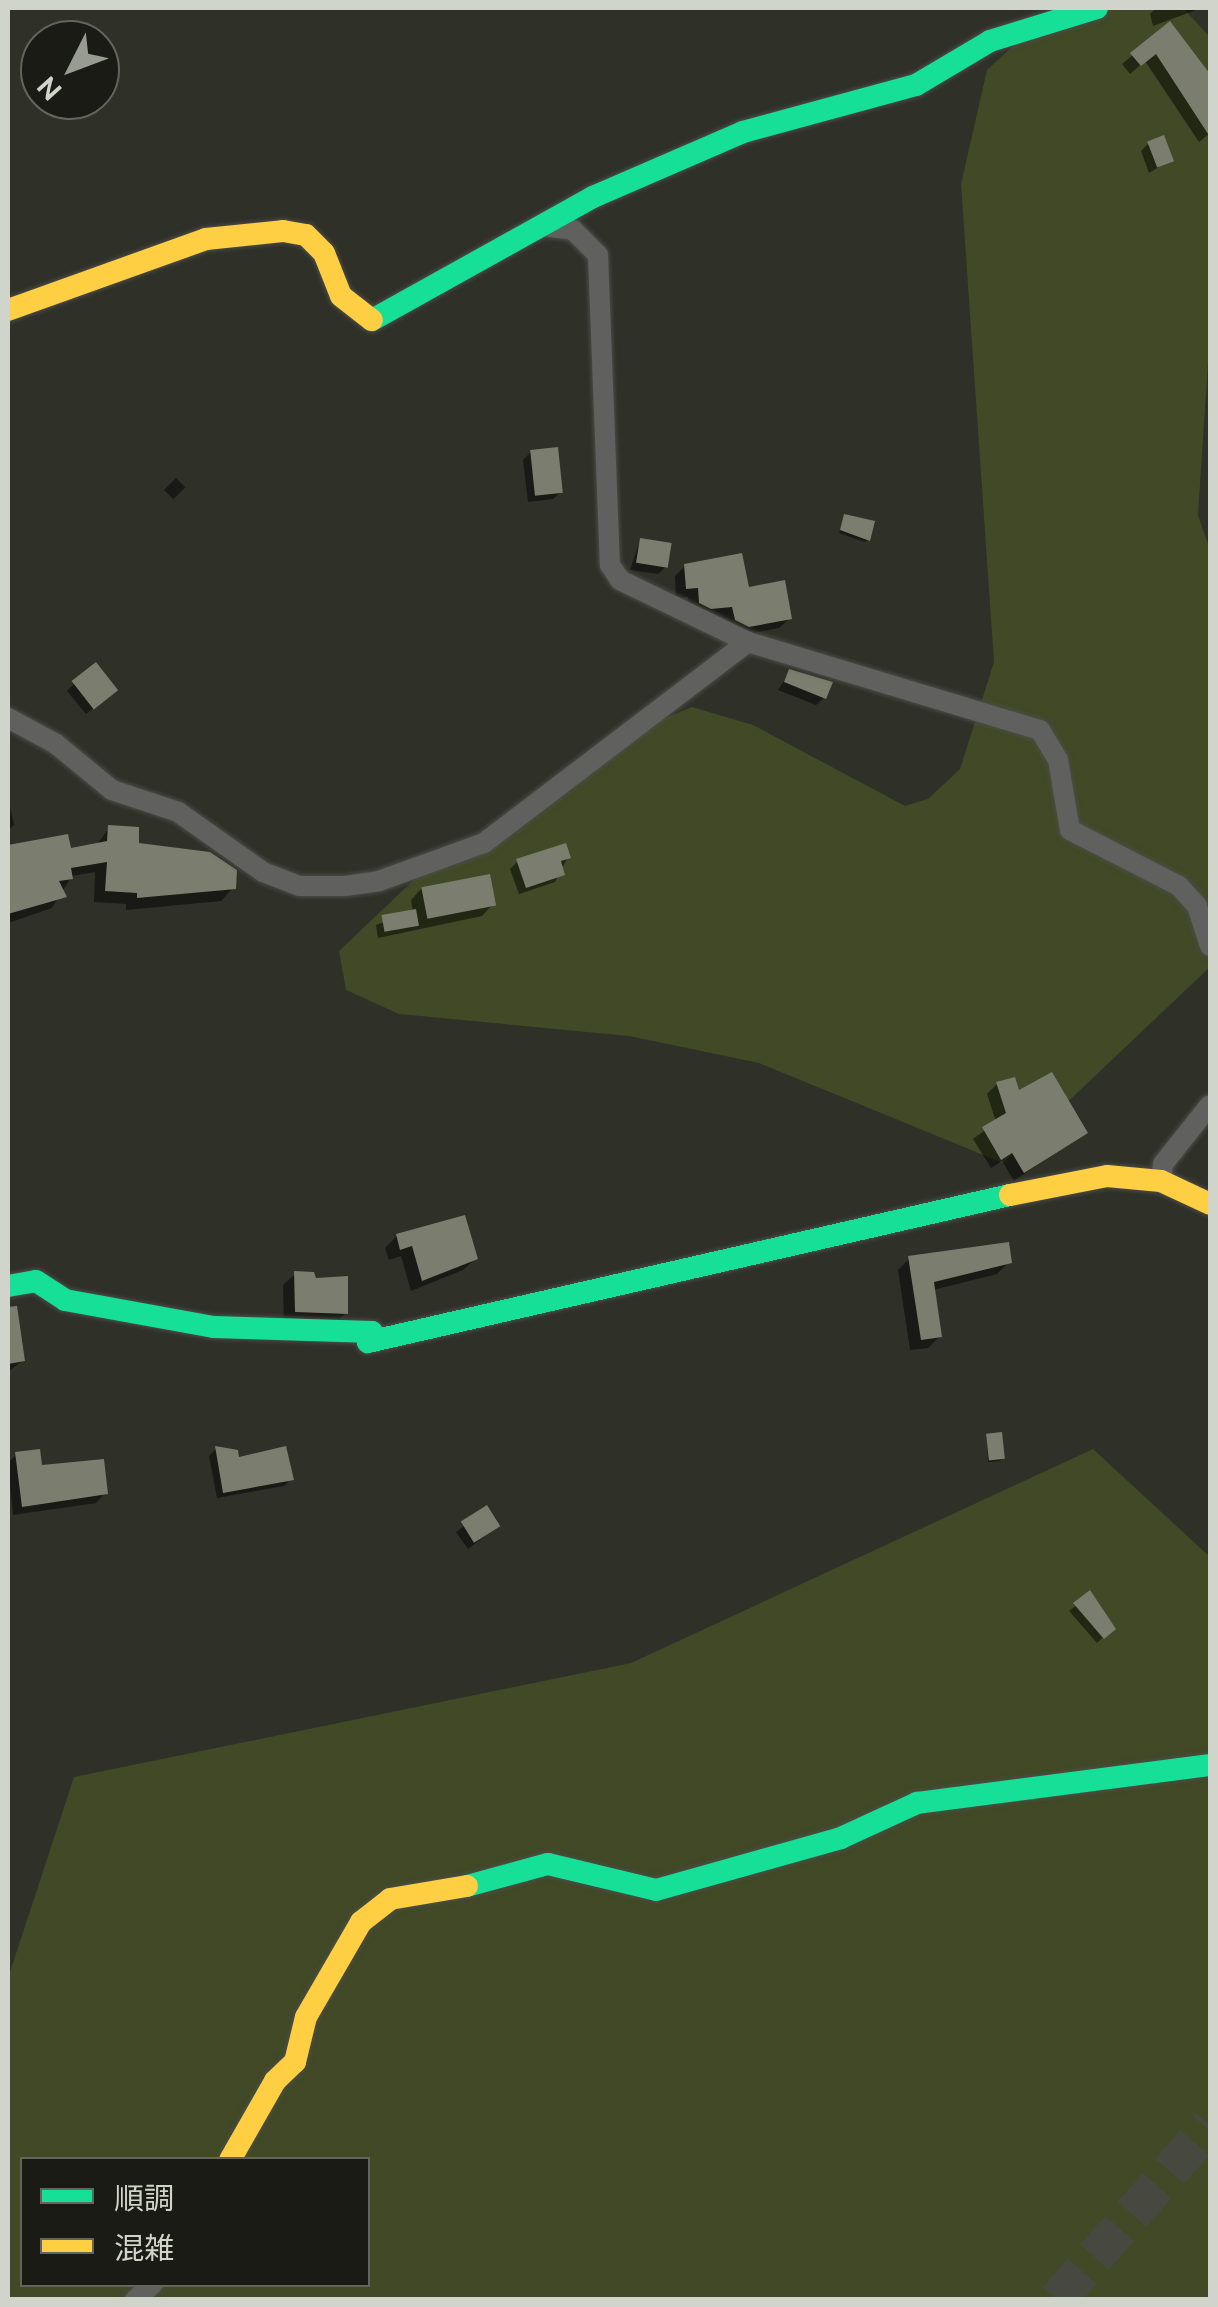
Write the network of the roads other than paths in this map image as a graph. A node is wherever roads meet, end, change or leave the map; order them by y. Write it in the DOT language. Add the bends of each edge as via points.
graph roads {
  1 [pos="1097,8"];
  2 [pos="542,226"];
  3 [pos="8,310"];
  4 [pos="748,642"];
  5 [pos="8,718"];
  6 [pos="1210,946"];
  7 [pos="1210,1105"];
  8 [pos="1210,1141"];
  9 [pos="1184,1144"];
  10 [pos="1161,1180"];
  11 [pos="1210,1204"];
  12 [pos="8,1286"];
  13 [pos="1210,1764"];
  14 [pos="232,2157"];
  1 -- 2 [label="street" via="990,41 916,86 744,132"];
  2 -- 3 [label="street" via="370,322 341,296 315,244 283,231 206,239"];
  2 -- 4 [label="street" via="572,230 598,255 610,565 631,590"];
  4 -- 5 [label="street" via="484,843 379,882 345,886 298,886 263,872 178,812 112,790 56,744"];
  4 -- 6 [label="street" via="1040,730 1058,760 1070,830 1179,886 1198,906"];
  7 -- 9 [label="street"];
  8 -- 9 [label="street"];
  9 -- 10 [label="street" via="1163,1164"];
  10 -- 11 [label="street"];
  10 -- 12 [label="street" via="1107,1176 1020,1190 368,1342 372,1332 214,1327 66,1300 36,1281"];
  13 -- 14 [label="street" via="917,1804 841,1838 656,1890 548,1864 504,1880 390,1899 361,1922 306,2017 294,2062 275,2080"];
}
